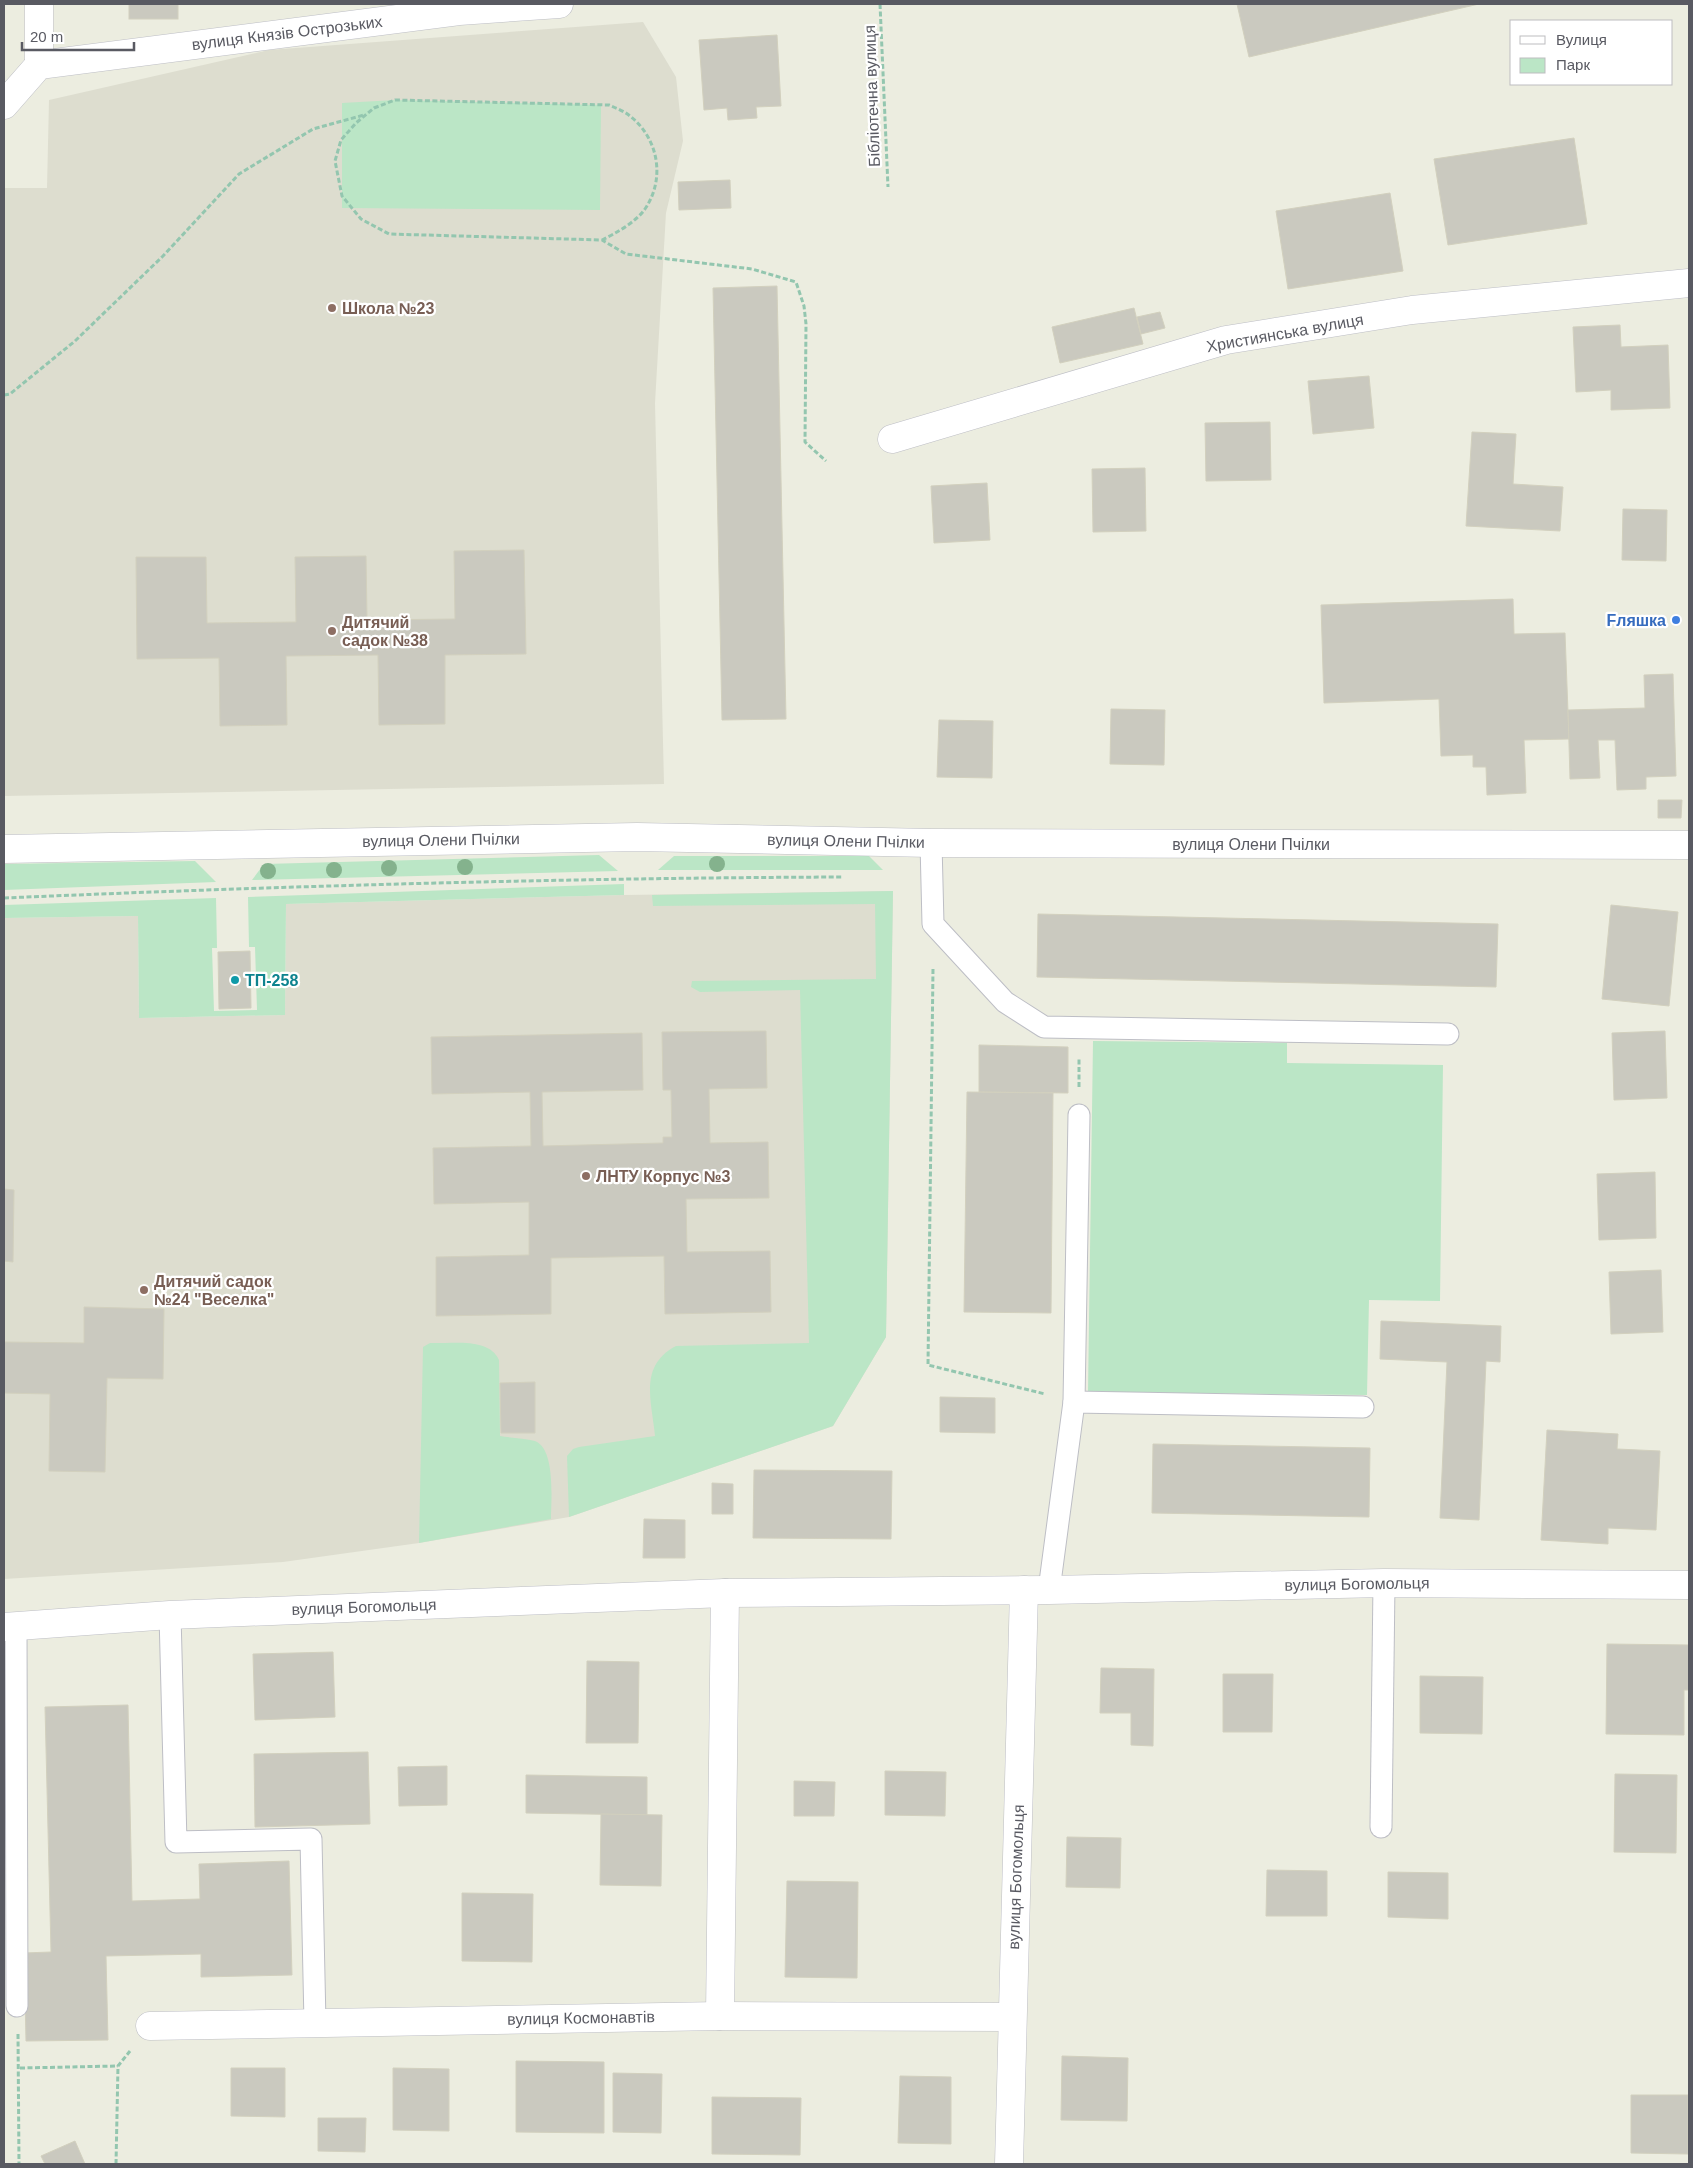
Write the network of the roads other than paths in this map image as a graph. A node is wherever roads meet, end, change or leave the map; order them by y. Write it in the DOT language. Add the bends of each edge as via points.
graph roads {
  1 [pos="39,4"];
  2 [pos="559,4"];
  3 [pos="459,8"];
  4 [pos="39,65"];
  5 [pos="4,105"];
  6 [pos="1689,283"];
  7 [pos="892,438"];
  8 [pos="931,843"];
  9 [pos="1689,845"];
  10 [pos="4,848"];
  11 [pos="1448,1034"];
  12 [pos="1079,1115"];
  13 [pos="1074,1402"];
  14 [pos="1363,1407"];
  15 [pos="1384,1583"];
  16 [pos="1689,1585"];
  17 [pos="1037,1590"];
  18 [pos="725,1593"];
  19 [pos="170,1615"];
  20 [pos="10,1626"];
  21 [pos="1381,1827"];
  22 [pos="17,2006"];
  23 [pos="720,2016"];
  24 [pos="1012,2016"];
  25 [pos="315,2023"];
  26 [pos="150,2026"];
  27 [pos="1009,2164"];
  1 -- 4 [label="street"];
  2 -- 3 [label="street, вулиця Князів Острозьких"];
  3 -- 4 [label="street, вулиця Князів Острозьких"];
  4 -- 5 [label="street"];
  6 -- 7 [label="street, Християнська вулиця" via="1412,310 1226,340"];
  8 -- 9 [label="street, вулиця Олени Пчілки"];
  8 -- 10 [label="street, вулиця Олени Пчілки" via="637,837"];
  8 -- 11 [label="lane" via="933,924 1005,1002 1044,1027"];
  12 -- 13 [label="lane"];
  13 -- 14 [label="lane"];
  13 -- 17 [label="lane"];
  15 -- 16 [label="street, вулиця Богомольця"];
  15 -- 17 [label="street, вулиця Богомольця"];
  15 -- 21 [label="lane"];
  17 -- 18 [label="street, вулиця Богомольця"];
  17 -- 24 [label="street, вулиця Богомольця"];
  18 -- 19 [label="street, вулиця Богомольця"];
  18 -- 23 [label="street"];
  19 -- 20 [label="street, вулиця Богомольця"];
  19 -- 25 [label="lane" via="176,1842 311,1839"];
  20 -- 22 [label="lane"];
  23 -- 24 [label="street, вулиця Космонавтів"];
  23 -- 25 [label="street, вулиця Космонавтів"];
  24 -- 27 [label="street, вулиця Богомольця"];
  25 -- 26 [label="street, вулиця Космонавтів"];
}
